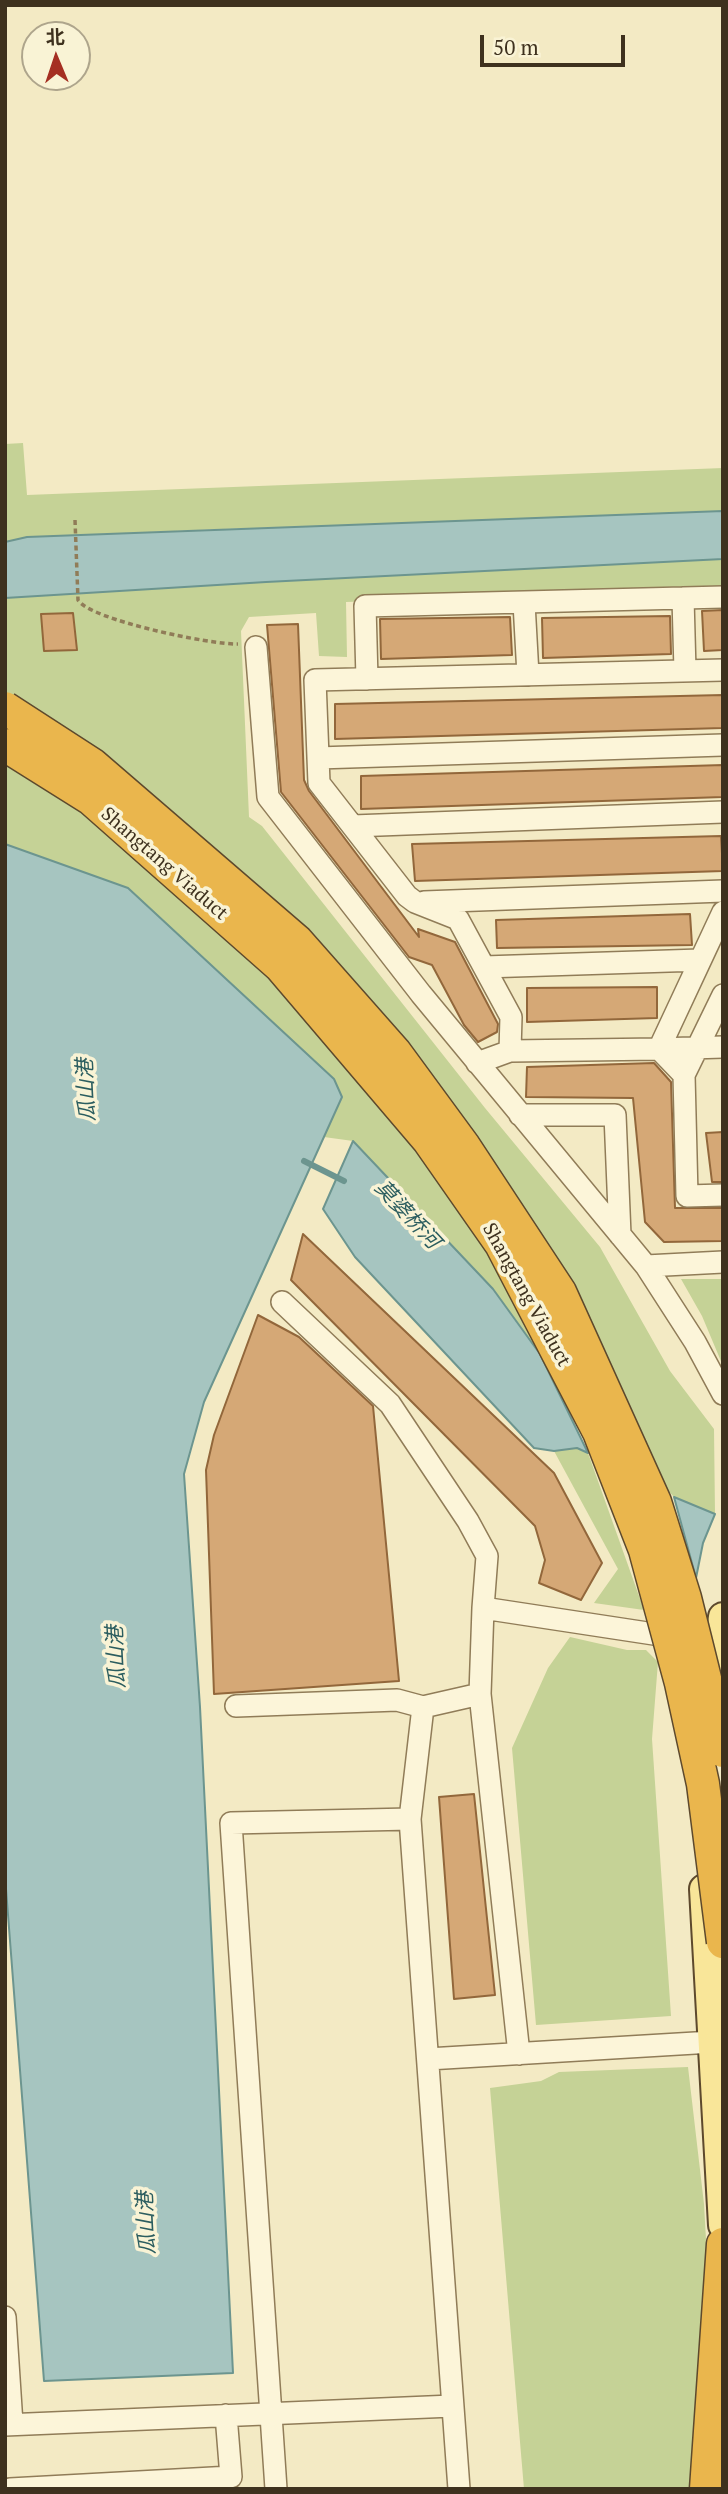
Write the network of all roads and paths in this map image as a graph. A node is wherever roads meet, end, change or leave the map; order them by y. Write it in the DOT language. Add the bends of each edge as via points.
graph roads {
  1 [pos="75,520"];
  2 [pos="723,597"];
  3 [pos="683,598"];
  4 [pos="524,603"];
  5 [pos="256,647"];
  6 [pos="723,670"];
  7 [pos="685,671"];
  8 [pos="528,675"];
  9 [pos="367,679"];
  10 [pos="5,708"];
  11 [pos="5,744"];
  12 [pos="723,745"];
  13 [pos="318,758"];
  14 [pos="723,812"];
  15 [pos="353,826"];
  16 [pos="723,891"];
  17 [pos="415,902"];
  18 [pos="723,912"];
  19 [pos="700,960"];
  20 [pos="484,967"];
  21 [pos="723,995"];
  22 [pos="723,1047"];
  23 [pos="697,1048"];
  24 [pos="659,1049"];
  25 [pos="510,1051"];
  26 [pos="477,1063"];
  27 [pos="684,1075"];
  28 [pos="520,1115"];
  29 [pos="723,1195"];
  30 [pos="620,1235"];
  31 [pos="723,1262"];
  32 [pos="646,1266"];
  33 [pos="282,1302"];
  34 [pos="723,1394"];
  35 [pos="483,1608"];
  36 [pos="721,1631"];
  37 [pos="480,1695"];
  38 [pos="236,1706"];
  39 [pos="423,1707"];
  40 [pos="723,1751"];
  41 [pos="410,1819"];
  42 [pos="723,1942"];
  43 [pos="712,2042"];
  44 [pos="519,2054"];
  45 [pos="428,2059"];
  46 [pos="723,2225"];
  47 [pos="723,2244"];
  48 [pos="5,2317"];
  49 [pos="453,2406"];
  50 [pos="271,2413"];
  51 [pos="226,2415"];
  52 [pos="9,2424"];
  53 [pos="231,2483"];
  54 [pos="708,2486"];
  55 [pos="41,2488"];
  56 [pos="10,2489"];
  57 [pos="276,2489"];
  58 [pos="459,2489"];
  1 -- 5 [label="path" via="78,600 82,606 151,629 220,645"];
  2 -- 3 [label="street"];
  3 -- 4 [label="street"];
  3 -- 7 [label="street"];
  4 -- 8 [label="street"];
  4 -- 9 [label="street" via="365,606"];
  5 -- 26 [label="street" via="268,797"];
  6 -- 7 [label="street"];
  7 -- 8 [label="street"];
  8 -- 9 [label="street"];
  9 -- 13 [label="street" via="315,680"];
  10 -- 40 [label="highway, Shangtang Viaduct, bridge" via="93,765 298,941 395,1052 464,1146 560,1292 655,1502 685,1598"];
  11 -- 42 [label="highway, Shangtang Viaduct, bridge" via="91,799 280,966 429,1141 501,1244 599,1432 645,1550 703,1784"];
  12 -- 13 [label="street"];
  13 -- 15 [label="street" via="319,783"];
  14 -- 15 [label="street"];
  15 -- 17 [label="street"];
  16 -- 17 [label="street"];
  17 -- 20 [label="street" via="458,919"];
  18 -- 19 [label="street"];
  19 -- 20 [label="street"];
  19 -- 24 [label="street"];
  20 -- 25 [label="street" via="511,1017"];
  21 -- 23 [label="street"];
  22 -- 23 [label="street"];
  23 -- 24 [label="street"];
  23 -- 27 [label="street"];
  24 -- 25 [label="street"];
  24 -- 27 [label="street"];
  25 -- 26 [label="street"];
  26 -- 28 [label="street"];
  27 -- 29 [label="street" via="687,1196"];
  28 -- 30 [label="street"];
  28 -- 30 [label="street" via="615,1115"];
  30 -- 32 [label="street"];
  31 -- 32 [label="street"];
  32 -- 34 [label="street"];
  33 -- 35 [label="street" via="390,1404 460,1510 486,1556"];
  35 -- 36 [label="street"];
  35 -- 37 [label="street"];
  36 -- 43 [label="main road" via="707,1738 703,1898"];
  37 -- 39 [label="street"];
  37 -- 44 [label="street"];
  38 -- 39 [label="street" via="397,1700"];
  39 -- 41 [label="street"];
  41 -- 45 [label="street"];
  41 -- 50 [label="street" via="231,1823"];
  43 -- 44 [label="street"];
  43 -- 46 [label="main road"];
  44 -- 45 [label="street"];
  45 -- 49 [label="street"];
  47 -- 54 [label="highway"];
  48 -- 52 [label="street"];
  49 -- 50 [label="street"];
  49 -- 58 [label="street"];
  50 -- 51 [label="street"];
  50 -- 57 [label="street"];
  51 -- 52 [label="street"];
  51 -- 53 [label="street"];
  53 -- 55 [label="street"];
  55 -- 56 [label="street"];
}
